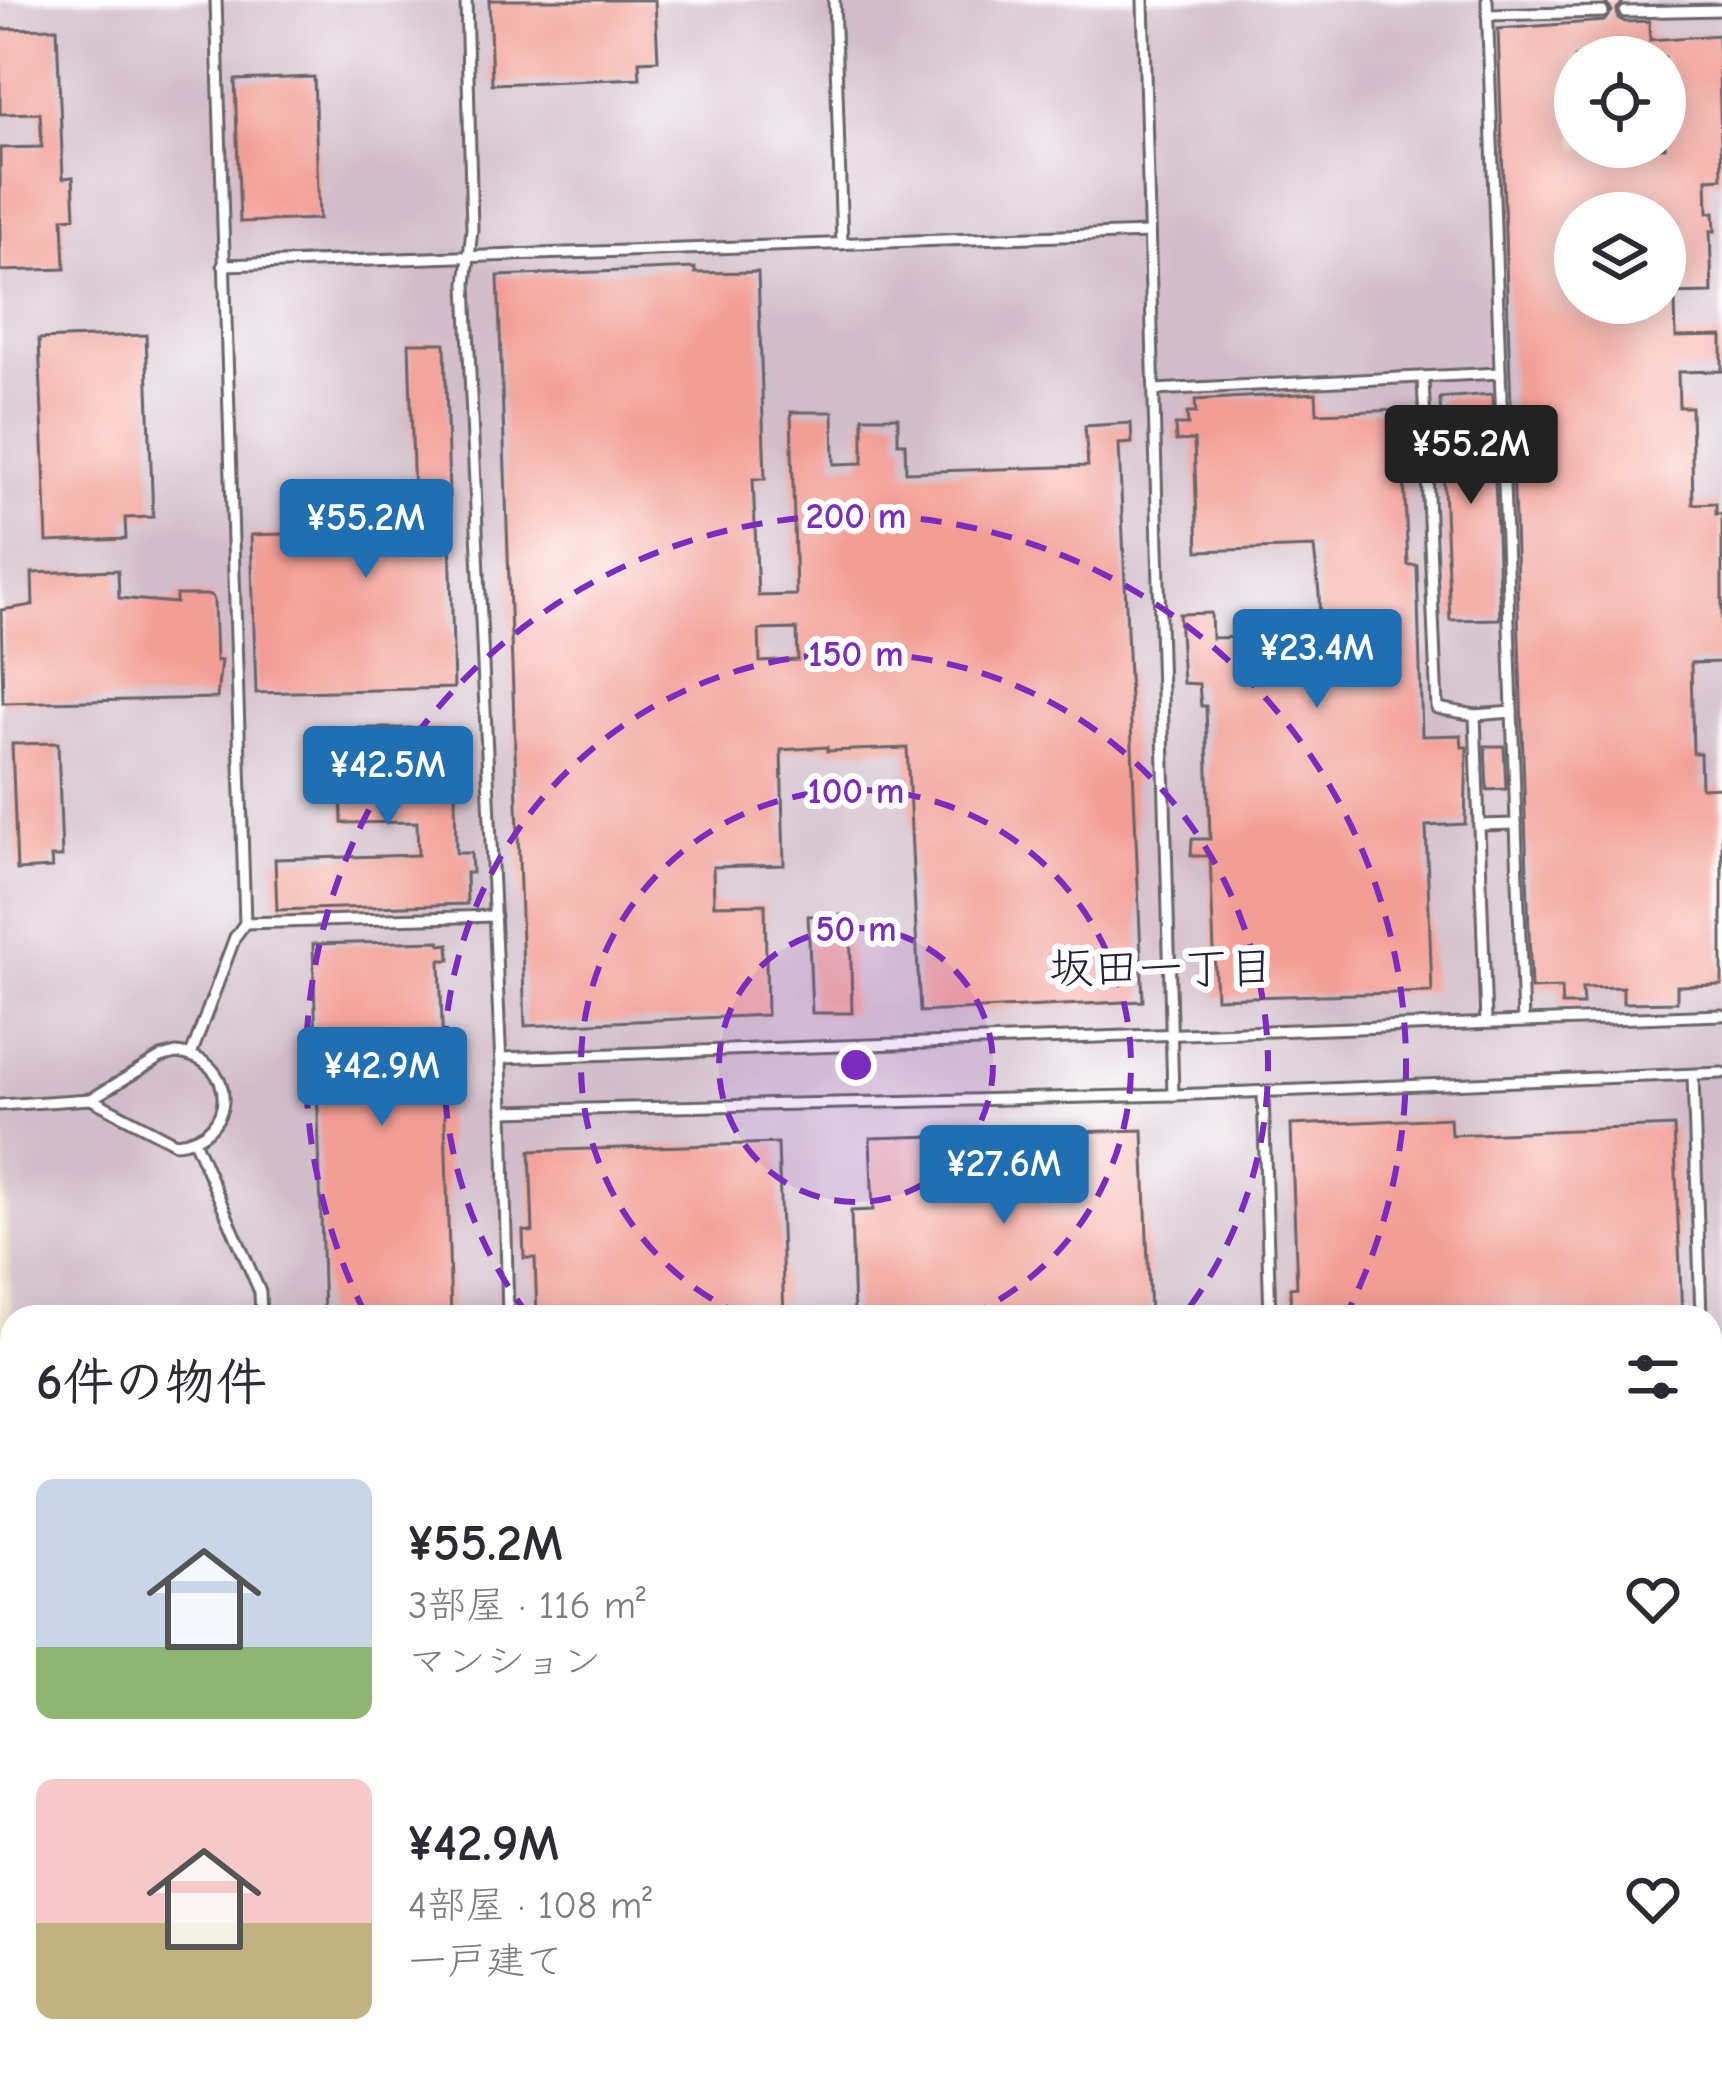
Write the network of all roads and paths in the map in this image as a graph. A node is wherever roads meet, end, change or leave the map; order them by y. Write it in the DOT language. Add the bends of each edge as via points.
graph roads {
  1 [pos="216,0"];
  2 [pos="466,0"];
  3 [pos="834,0"];
  4 [pos="1143,0"];
  5 [pos="1487,0"];
  6 [pos="1722,10"];
  7 [pos="1603,12"];
  8 [pos="1625,12"];
  9 [pos="1487,15"];
  10 [pos="1149,233"];
  11 [pos="842,244"];
  12 [pos="468,257"];
  13 [pos="223,265"];
  14 [pos="1500,373"];
  15 [pos="1423,378"];
  16 [pos="1154,390"];
  17 [pos="1512,712"];
  18 [pos="1475,715"];
  19 [pos="1516,824"];
  20 [pos="1479,825"];
  21 [pos="495,916"];
  22 [pos="245,923"];
  23 [pos="1722,1016"];
  24 [pos="1522,1022"];
  25 [pos="1486,1024"];
  26 [pos="1171,1034"];
  27 [pos="190,1054"];
  28 [pos="501,1058"];
  29 [pos="1722,1073"];
  30 [pos="1693,1075"];
  31 [pos="1264,1092"];
  32 [pos="1173,1095"];
  33 [pos="91,1099"];
  34 [pos="0,1105"];
  35 [pos="503,1111"];
  36 [pos="194,1140"];
  37 [pos="260,1305"];
  38 [pos="508,1305"];
  39 [pos="1270,1305"];
  40 [pos="1701,1305"];
  1 -- 13 [label="lane"];
  2 -- 12 [label="lane"];
  3 -- 11 [label="lane"];
  4 -- 10 [label="lane"];
  5 -- 9 [label="lane"];
  6 -- 8 [label="lane"];
  7 -- 9 [label="lane"];
  9 -- 14 [label="lane"];
  10 -- 11 [label="lane"];
  10 -- 16 [label="lane"];
  11 -- 12 [label="lane"];
  12 -- 13 [label="lane"];
  12 -- 21 [label="lane"];
  13 -- 22 [label="lane"];
  14 -- 15 [label="lane"];
  14 -- 17 [label="lane"];
  15 -- 16 [label="lane"];
  15 -- 18 [label="lane" via="1437,708"];
  16 -- 26 [label="lane"];
  17 -- 18 [label="lane"];
  17 -- 19 [label="lane"];
  18 -- 20 [label="lane"];
  19 -- 20 [label="lane"];
  19 -- 24 [label="lane"];
  20 -- 25 [label="lane"];
  21 -- 22 [label="lane"];
  21 -- 28 [label="lane"];
  22 -- 27 [label="lane"];
  23 -- 24 [label="lane"];
  24 -- 25 [label="lane"];
  25 -- 26 [label="lane"];
  26 -- 28 [label="lane"];
  26 -- 32 [label="lane"];
  27 -- 33 [label="lane" via="161,1057"];
  27 -- 36 [label="lane" via="215,1071 224,1100 214,1126"];
  28 -- 35 [label="lane"];
  29 -- 30 [label="lane"];
  30 -- 31 [label="lane"];
  30 -- 40 [label="lane"];
  31 -- 32 [label="lane"];
  31 -- 39 [label="lane"];
  32 -- 35 [label="lane"];
  33 -- 34 [label="lane"];
  33 -- 36 [label="lane" via="175,1143"];
  35 -- 38 [label="lane"];
  36 -- 37 [label="lane"];
}
